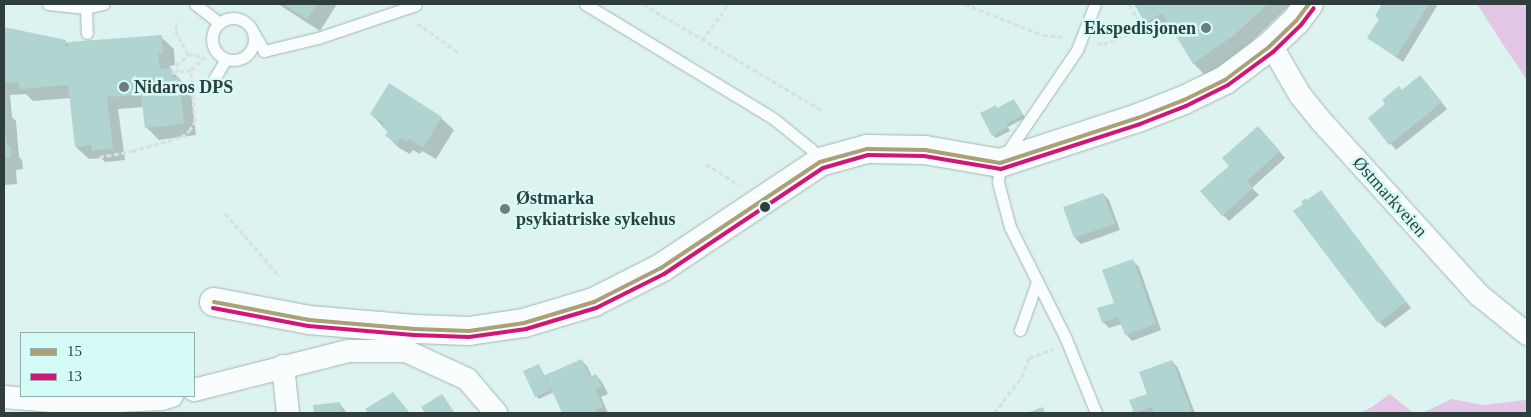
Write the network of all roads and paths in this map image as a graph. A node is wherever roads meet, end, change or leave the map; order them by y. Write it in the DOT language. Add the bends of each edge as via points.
graph roads {
  1 [pos="48,4"];
  2 [pos="104,4"];
  3 [pos="195,4"];
  4 [pos="585,4"];
  5 [pos="643,4"];
  6 [pos="726,4"];
  7 [pos="965,4"];
  8 [pos="1095,4"];
  9 [pos="1129,4"];
  10 [pos="1309,4"];
  11 [pos="416,5"];
  12 [pos="86,8"];
  13 [pos="409,18"];
  14 [pos="1158,19"];
  15 [pos="178,21"];
  16 [pos="219,22"];
  17 [pos="1143,29"];
  18 [pos="253,32"];
  19 [pos="86,33"];
  20 [pos="1081,39"];
  21 [pos="702,40"];
  22 [pos="1269,47"];
  23 [pos="213,48"];
  24 [pos="458,52"];
  25 [pos="188,56"];
  26 [pos="203,58"];
  27 [pos="226,59"];
  28 [pos="191,70"];
  29 [pos="178,72"];
  30 [pos="172,73"];
  31 [pos="214,86"];
  32 [pos="823,111"];
  33 [pos="99,156"];
  34 [pos="820,162"];
  35 [pos="1000,162"];
  36 [pos="706,164"];
  37 [pos="744,191"];
  38 [pos="224,213"];
  39 [pos="279,276"];
  40 [pos="1037,282"];
  41 [pos="214,302"];
  42 [pos="1020,330"];
  43 [pos="1527,334"];
  44 [pos="1068,344"];
  45 [pos="283,366"];
  46 [pos="195,390"];
  47 [pos="4,397"];
  48 [pos="164,401"];
  49 [pos="288,413"];
  50 [pos="496,413"];
  51 [pos="994,413"];
  52 [pos="1096,413"];
  1 -- 12 [label="lane"];
  2 -- 12 [label="lane"];
  3 -- 16 [label="lane"];
  4 -- 34 [label="lane" via="774,119 811,149"];
  5 -- 21 [label="path"];
  6 -- 21 [label="path"];
  7 -- 20 [label="path" via="1044,35"];
  8 -- 20 [label="lane"];
  9 -- 17 [label="path"];
  10 -- 22 [label="street"];
  11 -- 18 [label="lane" via="318,38 264,51"];
  12 -- 19 [label="lane"];
  13 -- 24 [label="path"];
  14 -- 17 [label="path"];
  15 -- 25 [label="path" via="175,29"];
  16 -- 18 [label="lane" via="239,18"];
  16 -- 23 [label="lane" via="212,34"];
  17 -- 20 [label="path" via="1103,44"];
  18 -- 27 [label="lane" via="253,46 245,57"];
  20 -- 35 [label="lane" via="1077,50"];
  21 -- 32 [label="path"];
  22 -- 35 [label="street" via="1225,80 1184,100"];
  22 -- 43 [label="street, Østmarkveien" via="1322,122 1479,295"];
  23 -- 26 [label="path"];
  23 -- 27 [label="lane"];
  25 -- 26 [label="path" via="195,54"];
  25 -- 29 [label="path" via="176,66"];
  26 -- 28 [label="path"];
  27 -- 31 [label="lane" via="214,79"];
  28 -- 29 [label="path"];
  28 -- 33 [label="path" via="195,122 189,131 181,137 132,151"];
  29 -- 30 [label="path"];
  34 -- 35 [label="street" via="867,149 925,150"];
  34 -- 41 [label="street" via="661,268 594,302 524,323 469,331 414,329 309,320"];
  35 -- 40 [label="lane" via="998,182 1010,227"];
  36 -- 37 [label="path"];
  38 -- 39 [label="path"];
  40 -- 42 [label="lane"];
  40 -- 44 [label="lane"];
  44 -- 51 [label="path" via="1029,358 1022,377"];
  44 -- 52 [label="lane"];
  45 -- 46 [label="street"];
  45 -- 49 [label="street"];
  45 -- 50 [label="street" via="348,351 406,351 467,379"];
  47 -- 48 [label="street" via="76,404"];
}
